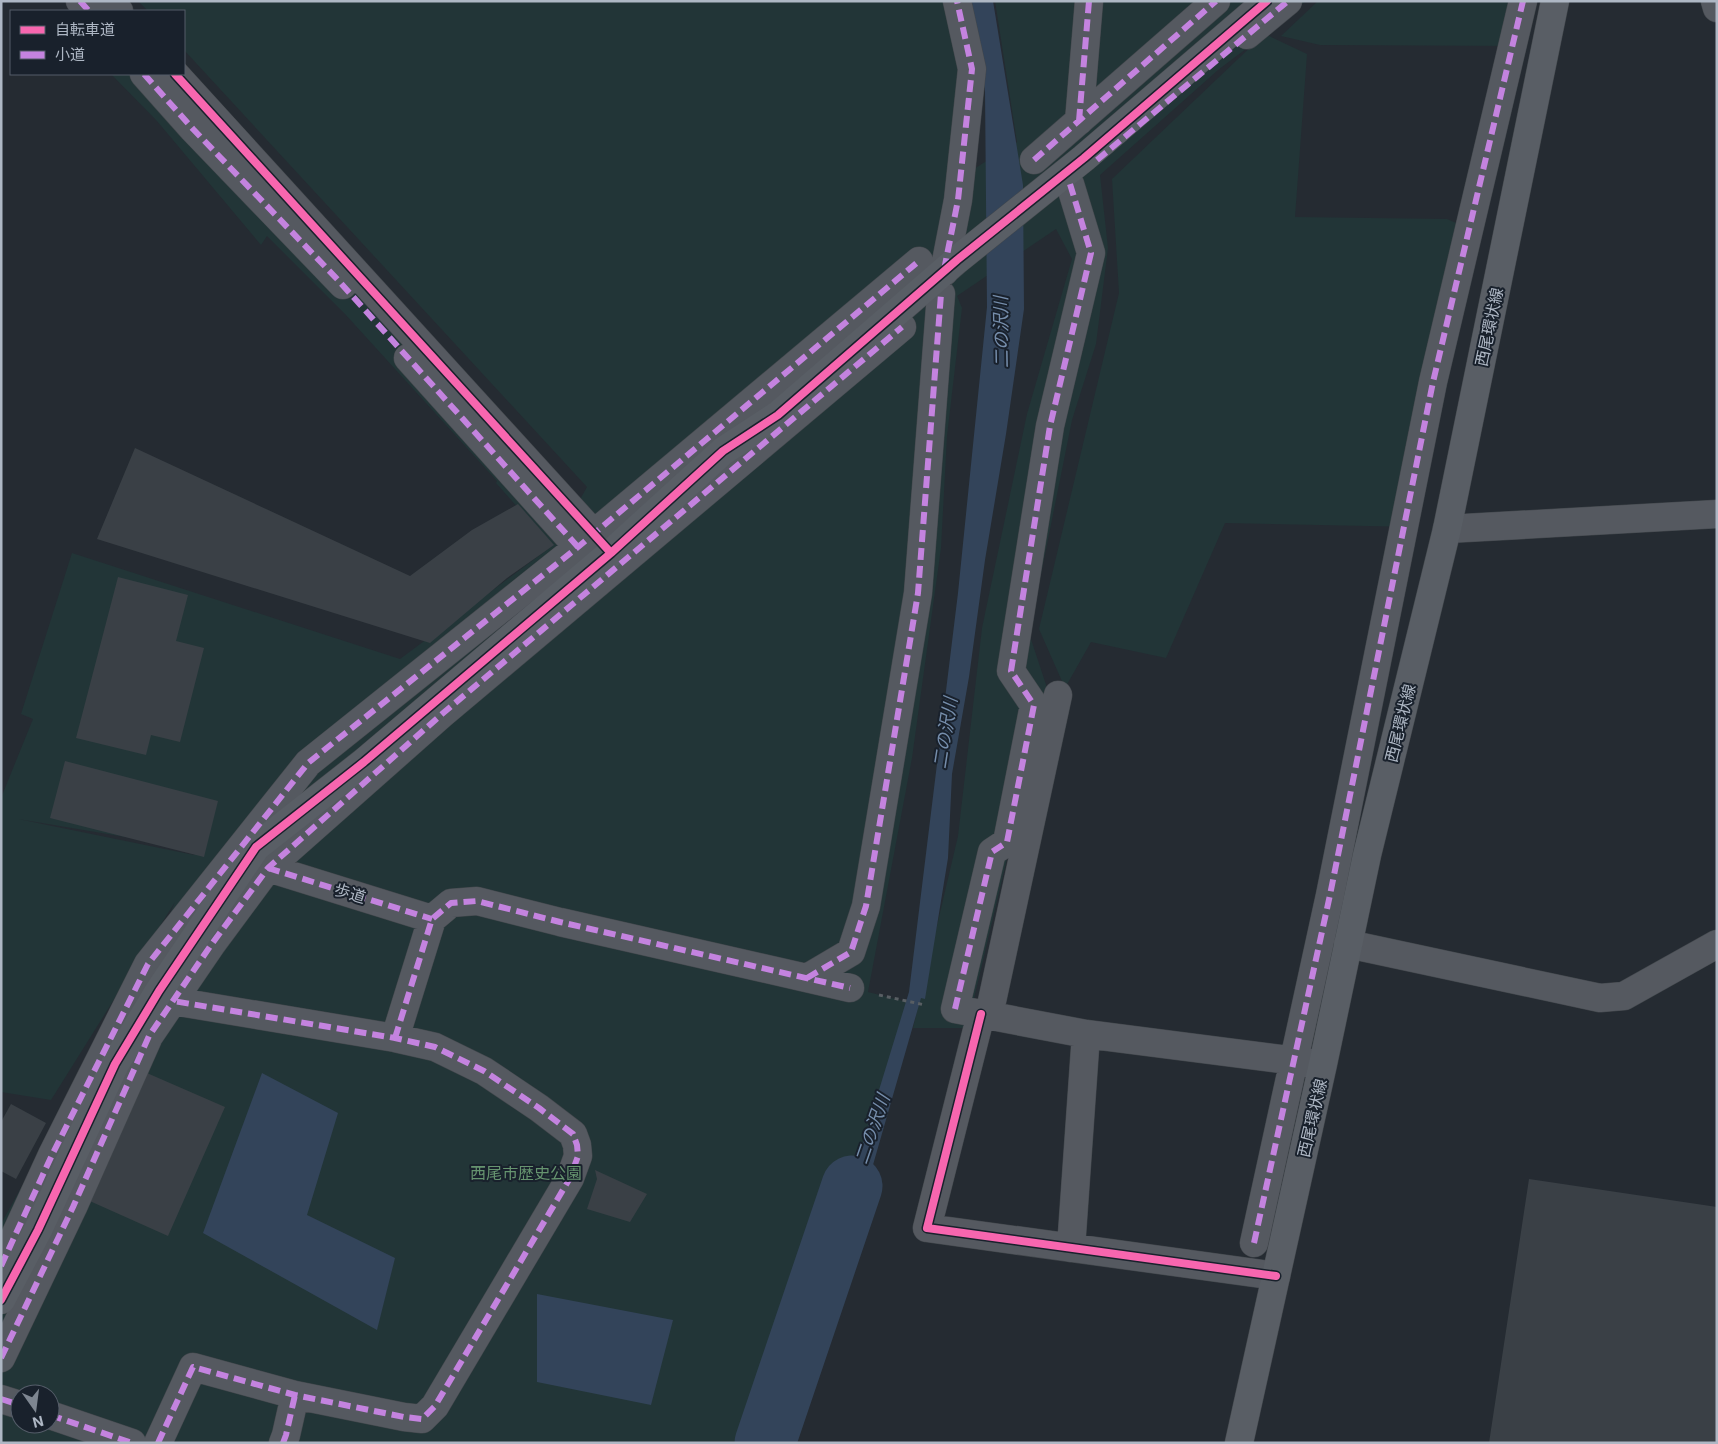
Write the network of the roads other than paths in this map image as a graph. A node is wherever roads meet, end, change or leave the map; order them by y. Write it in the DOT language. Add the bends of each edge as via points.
graph roads {
  1 [pos="957,1"];
  2 [pos="1089,1"];
  3 [pos="1216,1"];
  4 [pos="1268,1"];
  5 [pos="1288,1"];
  6 [pos="1523,1"];
  7 [pos="1556,1"];
  8 [pos="1714,1"];
  9 [pos="1717,8"];
  10 [pos="145,75"];
  11 [pos="177,75"];
  12 [pos="1079,121"];
  13 [pos="1090,159"];
  14 [pos="1034,160"];
  15 [pos="1070,184"];
  16 [pos="919,261"];
  17 [pos="947,275"];
  18 [pos="902,327"];
  19 [pos="1717,514"];
  20 [pos="1447,529"];
  21 [pos="594,544"];
  22 [pos="1058,695"];
  23 [pos="268,868"];
  24 [pos="432,919"];
  25 [pos="1348,944"];
  26 [pos="1717,944"];
  27 [pos="807,978"];
  28 [pos="850,988"];
  29 [pos="173,1001"];
  30 [pos="985,1014"];
  31 [pos="1086,1034"];
  32 [pos="395,1038"];
  33 [pos="1294,1060"];
  34 [pos="1323,1064"];
  35 [pos="1254,1242"];
  36 [pos="1071,1248"];
  37 [pos="1,1266"];
  38 [pos="1276,1276"];
  39 [pos="1,1300"];
  40 [pos="1,1358"];
  41 [pos="295,1395"];
  42 [pos="60,1418"];
  43 [pos="132,1443"];
  44 [pos="158,1443"];
  45 [pos="283,1443"];
  46 [pos="1239,1443"];
  1 -- 17 [label="street" via="972,69"];
  2 -- 12 [label="street"];
  3 -- 12 [label="street"];
  4 -- 13 [label="street"];
  5 -- 13 [label="street"];
  6 -- 33 [label="street" via="1433,382"];
  7 -- 20 [label="street, 西尾環状線"];
  8 -- 9 [label="street"];
  10 -- 21 [label="street" via="193,129"];
  11 -- 21 [label="street"];
  12 -- 14 [label="street"];
  13 -- 17 [label="street"];
  15 -- 30 [label="street" via="1091,253 1050,426 1011,671 1034,705 1007,842 992,852 955,1009"];
  16 -- 21 [label="street"];
  17 -- 21 [label="street" via="778,415"];
  17 -- 27 [label="street" via="918,593 866,906 851,952"];
  18 -- 23 [label="street" via="442,714"];
  19 -- 20 [label="street"];
  20 -- 25 [label="street, 西尾環状線"];
  21 -- 37 [label="street" via="308,763 148,964 52,1155"];
  21 -- 39 [label="street" via="364,762 256,847 158,991 115,1064 38,1230"];
  22 -- 30 [label="street"];
  23 -- 24 [label="street, 歩道"];
  23 -- 29 [label="street"];
  24 -- 27 [label="street" via="451,903 477,901"];
  24 -- 32 [label="street"];
  25 -- 26 [label="street" via="1600,998 1624,996"];
  25 -- 34 [label="street, 西尾環状線"];
  27 -- 28 [label="street"];
  29 -- 32 [label="street"];
  29 -- 40 [label="street" via="149,1036"];
  30 -- 31 [label="street"];
  30 -- 36 [label="street" via="926,1228"];
  31 -- 33 [label="street"];
  31 -- 36 [label="street"];
  32 -- 41 [label="street" via="435,1047 484,1071 573,1134 578,1156 570,1178 436,1406 422,1419"];
  33 -- 34 [label="street"];
  33 -- 35 [label="street"];
  34 -- 38 [label="street, 西尾環状線"];
  36 -- 38 [label="street"];
  38 -- 46 [label="street, 西尾環状線"];
  41 -- 44 [label="street" via="193,1367"];
  41 -- 45 [label="street"];
  42 -- 43 [label="street"];
}
